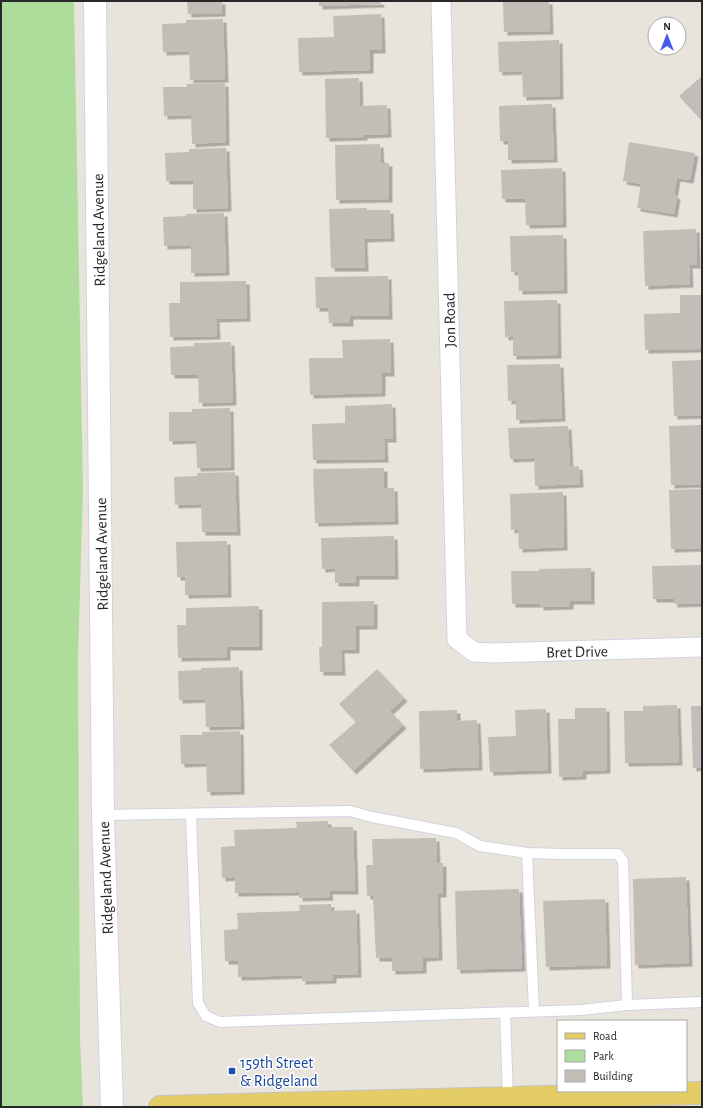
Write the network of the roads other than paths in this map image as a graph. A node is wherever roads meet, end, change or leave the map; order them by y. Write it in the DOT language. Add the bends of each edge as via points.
graph roads {
  1 [pos="96,1"];
  2 [pos="441,1"];
  3 [pos="457,639"];
  4 [pos="702,648"];
  5 [pos="192,814"];
  6 [pos="103,815"];
  7 [pos="527,853"];
  8 [pos="702,1002"];
  9 [pos="627,1005"];
  10 [pos="534,1011"];
  11 [pos="506,1012"];
  12 [pos="702,1093"];
  13 [pos="508,1099"];
  14 [pos="112,1107"];
  15 [pos="160,1107"];
  1 -- 6 [label="street, Ridgeland Avenue"];
  2 -- 3 [label="street, Jon Road"];
  3 -- 4 [label="street, Bret Drive" via="474,652 487,653"];
  5 -- 6 [label="lane"];
  5 -- 7 [label="lane" via="350,811 456,834 480,846"];
  5 -- 11 [label="lane" via="198,1003 206,1016 220,1022"];
  6 -- 14 [label="street, Ridgeland Avenue"];
  7 -- 9 [label="lane" via="618,854 623,861"];
  7 -- 10 [label="lane"];
  8 -- 9 [label="lane"];
  9 -- 10 [label="lane" via="581,1010"];
  10 -- 11 [label="lane"];
  11 -- 13 [label="lane"];
  12 -- 13 [label="main road"];
  13 -- 15 [label="main road"];
}
